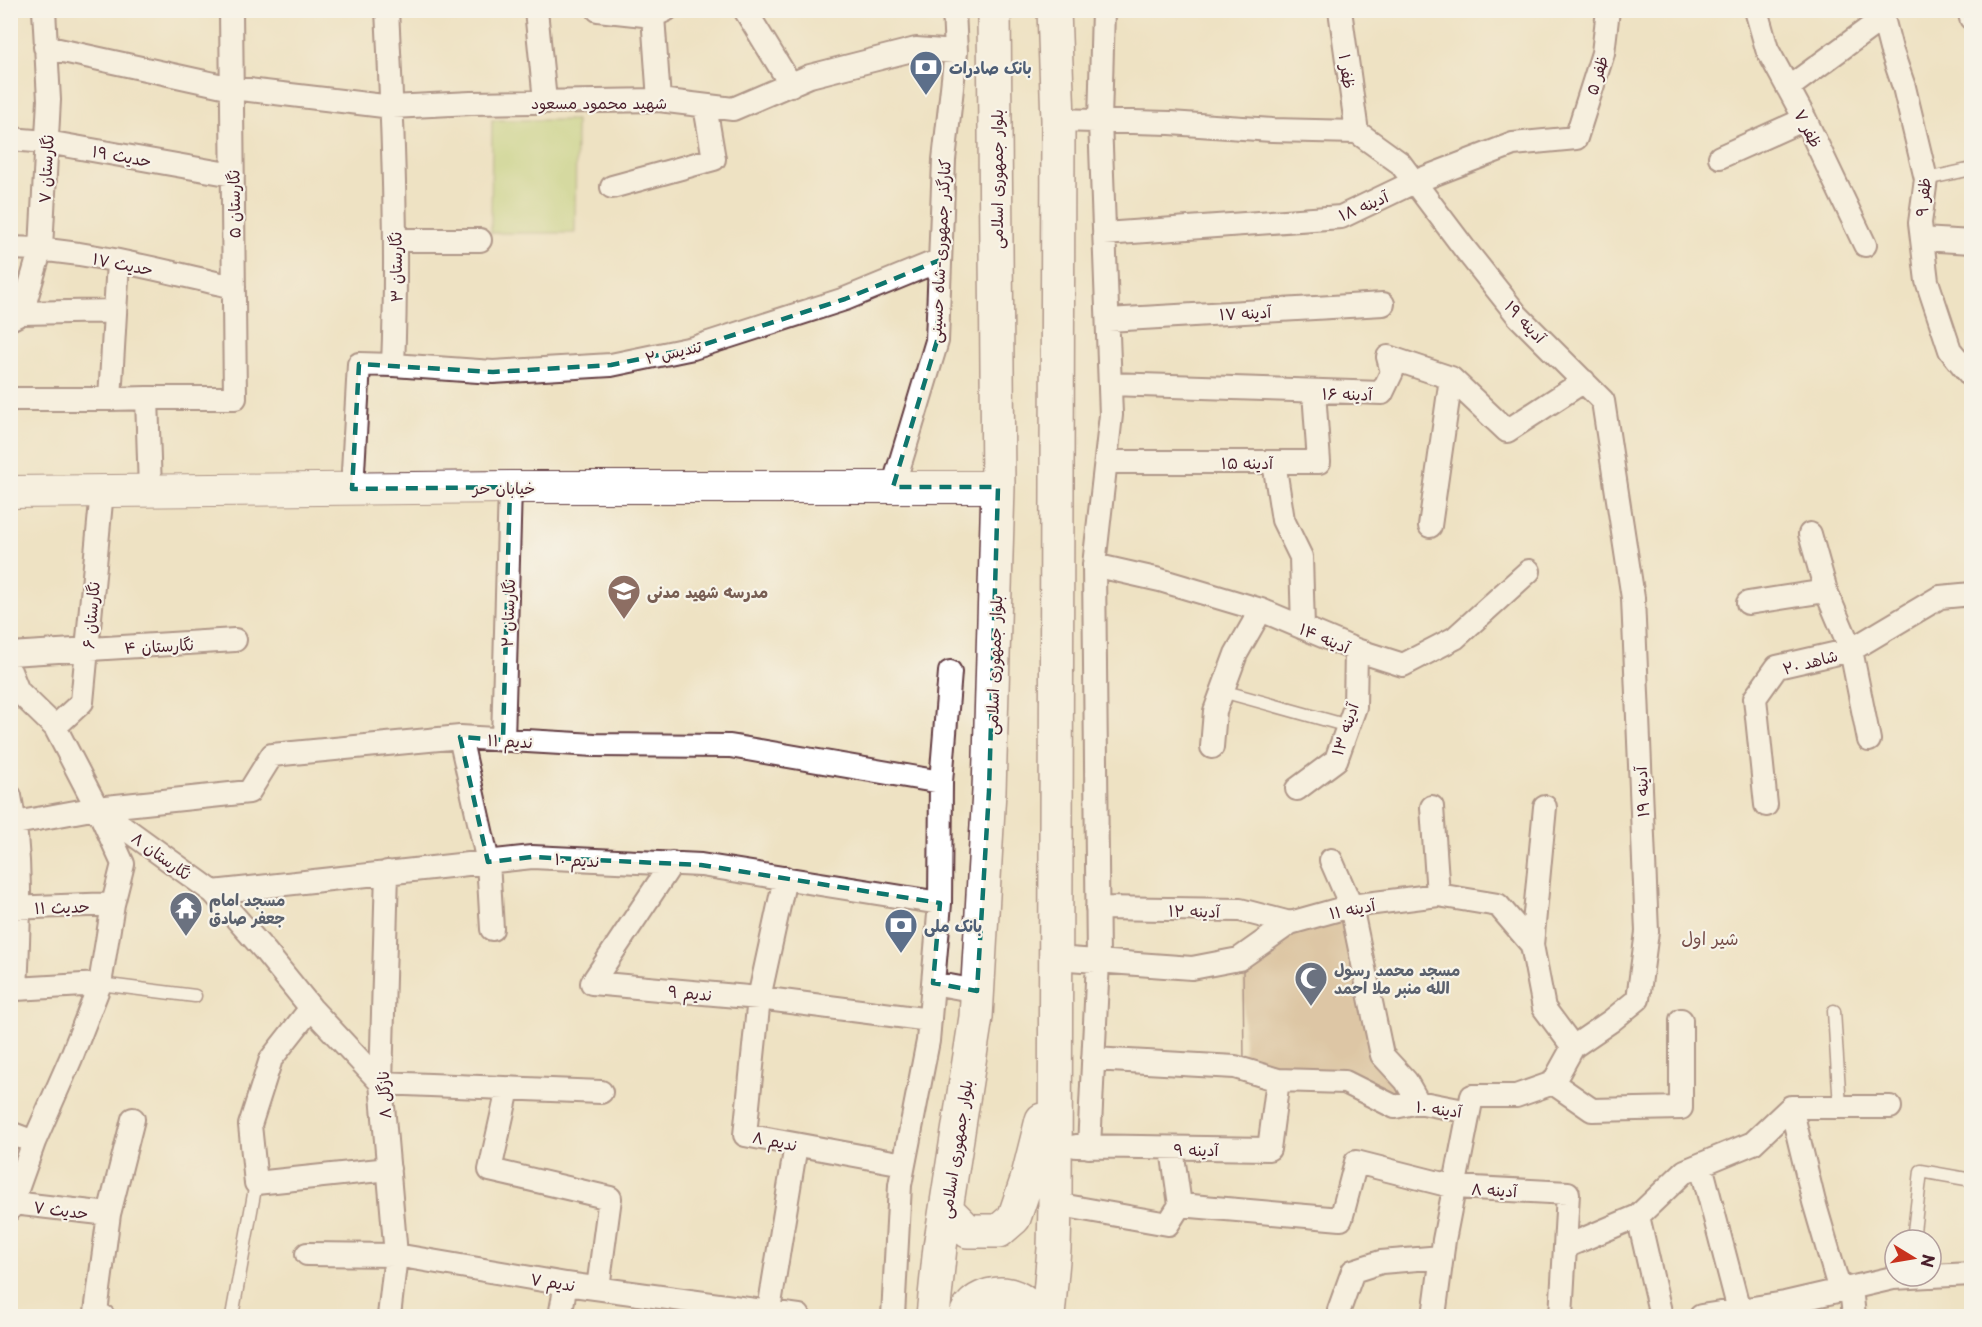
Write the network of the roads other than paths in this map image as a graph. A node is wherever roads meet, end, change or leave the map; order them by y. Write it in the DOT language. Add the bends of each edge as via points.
graph roads {
  1 [pos="44,10"];
  2 [pos="231,10"];
  3 [pos="387,10"];
  4 [pos="536,10"];
  5 [pos="598,10"];
  6 [pos="746,10"];
  7 [pos="954,10"];
  8 [pos="994,10"];
  9 [pos="1054,10"];
  10 [pos="1103,10"];
  11 [pos="1340,10"];
  12 [pos="1608,10"];
  13 [pos="1756,10"];
  14 [pos="660,13"];
  15 [pos="1882,14"];
  16 [pos="45,47"];
  17 [pos="956,52"];
  18 [pos="791,85"];
  19 [pos="232,88"];
  20 [pos="1788,88"];
  21 [pos="659,100"];
  22 [pos="545,101"];
  23 [pos="705,106"];
  24 [pos="392,107"];
  25 [pos="1805,119"];
  26 [pos="1058,120"];
  27 [pos="1100,121"];
  28 [pos="1357,132"];
  29 [pos="1576,138"];
  30 [pos="10,139"];
  31 [pos="47,142"];
  32 [pos="1720,157"];
  33 [pos="1971,169"];
  34 [pos="233,176"];
  35 [pos="1926,179"];
  36 [pos="1414,182"];
  37 [pos="612,187"];
  38 [pos="1104,234"];
  39 [pos="1922,239"];
  40 [pos="395,240"];
  41 [pos="480,240"];
  42 [pos="1971,242"];
  43 [pos="1865,245"];
  44 [pos="10,248"];
  45 [pos="41,248"];
  46 [pos="940,260"];
  47 [pos="118,262"];
  48 [pos="234,287"];
  49 [pos="1383,304"];
  50 [pos="115,312"];
  51 [pos="16,316"];
  52 [pos="1107,320"];
  53 [pos="393,365"];
  54 [pos="1971,377"];
  55 [pos="1451,378"];
  56 [pos="1584,381"];
  57 [pos="1110,384"];
  58 [pos="1314,392"];
  59 [pos="147,398"];
  60 [pos="10,399"];
  61 [pos="110,399"];
  62 [pos="1106,462"];
  63 [pos="1274,462"];
  64 [pos="510,487"];
  65 [pos="892,487"];
  66 [pos="998,487"];
  67 [pos="352,489"];
  68 [pos="150,490"];
  69 [pos="102,491"];
  70 [pos="10,492"];
  71 [pos="1430,526"];
  72 [pos="1810,534"];
  73 [pos="1094,566"];
  74 [pos="1529,571"];
  75 [pos="1826,591"];
  76 [pos="1971,594"];
  77 [pos="1748,603"];
  78 [pos="1262,610"];
  79 [pos="1303,628"];
  80 [pos="235,640"];
  81 [pos="87,649"];
  82 [pos="1356,650"];
  83 [pos="1851,650"];
  84 [pos="10,654"];
  85 [pos="950,672"];
  86 [pos="13,688"];
  87 [pos="1222,691"];
  88 [pos="1348,726"];
  89 [pos="55,727"];
  90 [pos="460,737"];
  91 [pos="504,740"];
  92 [pos="1869,740"];
  93 [pos="1212,747"];
  94 [pos="941,782"];
  95 [pos="1297,789"];
  96 [pos="10,796"];
  97 [pos="1766,805"];
  98 [pos="1432,807"];
  99 [pos="1545,807"];
  100 [pos="97,808"];
  101 [pos="13,824"];
  102 [pos="1331,860"];
  103 [pos="488,862"];
  104 [pos="672,863"];
  105 [pos="387,872"];
  106 [pos="785,878"];
  107 [pos="213,892"];
  108 [pos="1438,895"];
  109 [pos="940,903"];
  110 [pos="113,904"];
  111 [pos="1351,906"];
  112 [pos="15,908"];
  113 [pos="1097,908"];
  114 [pos="1290,922"];
  115 [pos="492,929"];
  116 [pos="1532,945"];
  117 [pos="1055,958"];
  118 [pos="1098,961"];
  119 [pos="933,983"];
  120 [pos="100,984"];
  121 [pos="13,989"];
  122 [pos="977,991"];
  123 [pos="195,996"];
  124 [pos="759,998"];
  125 [pos="311,1008"];
  126 [pos="1834,1011"];
  127 [pos="930,1020"];
  128 [pos="1681,1020"];
  129 [pos="1573,1047"];
  130 [pos="1093,1059"];
  131 [pos="1054,1073"];
  132 [pos="1278,1080"];
  133 [pos="381,1083"];
  134 [pos="1553,1083"];
  135 [pos="508,1089"];
  136 [pos="601,1092"];
  137 [pos="1418,1102"];
  138 [pos="1791,1107"];
  139 [pos="1840,1107"];
  140 [pos="1890,1107"];
  141 [pos="1469,1112"];
  142 [pos="133,1119"];
  143 [pos="10,1133"];
  144 [pos="34,1142"];
  145 [pos="796,1145"];
  146 [pos="1054,1146"];
  147 [pos="1089,1147"];
  148 [pos="1172,1149"];
  149 [pos="904,1164"];
  150 [pos="1701,1165"];
  151 [pos="389,1169"];
  152 [pos="1971,1180"];
  153 [pos="256,1183"];
  154 [pos="1455,1187"];
  155 [pos="1055,1204"];
  156 [pos="1180,1205"];
  157 [pos="12,1206"];
  158 [pos="946,1209"];
  159 [pos="109,1214"];
  160 [pos="1638,1216"];
  161 [pos="1914,1228"];
  162 [pos="1565,1247"];
  163 [pos="307,1254"];
  164 [pos="396,1255"];
  165 [pos="1442,1257"];
  166 [pos="1971,1274"];
  167 [pos="1943,1275"];
  168 [pos="1883,1280"];
  169 [pos="566,1284"];
  170 [pos="598,1288"];
  171 [pos="1846,1289"];
  172 [pos="1339,1310"];
  173 [pos="768,1314"];
  174 [pos="1720,1314"];
  175 [pos="103,1317"];
  176 [pos="232,1317"];
  177 [pos="389,1317"];
  178 [pos="560,1317"];
  179 [pos="799,1317"];
  180 [pos="893,1317"];
  181 [pos="933,1317"];
  182 [pos="966,1317"];
  183 [pos="1037,1317"];
  184 [pos="1048,1317"];
  185 [pos="1434,1317"];
  186 [pos="1561,1317"];
  187 [pos="1660,1317"];
  188 [pos="1854,1317"];
  1 -- 16 [label="street, نگارستان ۷"];
  2 -- 19 [label="street, نگارستان ۵"];
  3 -- 24 [label="street, نگارستان ۳"];
  4 -- 22 [label="street"];
  5 -- 14 [label="street"];
  6 -- 18 [label="street"];
  7 -- 17 [label="street, کنارگذر جمهوری-شاه حسینی"];
  8 -- 66 [label="main road, بلوار جمهوری اسلامی"];
  9 -- 26 [label="main road"];
  10 -- 27 [label="street"];
  11 -- 28 [label="street, ظفر ۱"];
  12 -- 29 [label="street, ظفر ۵" via="1603,53"];
  13 -- 20 [label="street, ظفر ۷" via="1767,49"];
  14 -- 21 [label="street"];
  15 -- 20 [label="street"];
  15 -- 35 [label="street, ظفر ۹"];
  16 -- 19 [label="street, شهید محمود مسعود"];
  16 -- 31 [label="street, نگارستان ۷"];
  17 -- 18 [label="street, شهید محمود مسعود" via="916,49 810,76"];
  17 -- 46 [label="street, کنارگذر جمهوری-شاه حسینی" via="944,160"];
  18 -- 23 [label="street, شهید محمود مسعود" via="733,110"];
  19 -- 24 [label="street, شهید محمود مسعود"];
  19 -- 34 [label="street, نگارستان ۵"];
  20 -- 25 [label="street, ظفر ۷"];
  21 -- 22 [label="street, شهید محمود مسعود"];
  21 -- 23 [label="street, شهید محمود مسعود"];
  22 -- 24 [label="street, شهید محمود مسعود"];
  23 -- 37 [label="street" via="714,159"];
  24 -- 40 [label="street, نگارستان ۳"];
  25 -- 32 [label="street"];
  25 -- 43 [label="street, ظفر ۷"];
  26 -- 27 [label="street"];
  26 -- 117 [label="main road"];
  27 -- 28 [label="street"];
  27 -- 38 [label="street"];
  28 -- 36 [label="street, آدینه ۱۹" via="1400,163"];
  29 -- 36 [label="street, آدینه ۱۸" via="1513,144"];
  30 -- 31 [label="street, حدیث ۱۹"];
  31 -- 34 [label="street, حدیث ۱۹"];
  31 -- 45 [label="street, نگارستان ۷"];
  33 -- 35 [label="lane"];
  34 -- 48 [label="street, نگارستان ۵"];
  35 -- 39 [label="street, ظفر ۹" via="1920,223"];
  36 -- 38 [label="street, آدینه ۱۸" via="1341,217"];
  36 -- 56 [label="street, آدینه ۱۹" via="1518,316"];
  38 -- 52 [label="street"];
  39 -- 42 [label="street"];
  39 -- 54 [label="street, ظفر ۹" via="1927,281 1950,350"];
  40 -- 41 [label="street"];
  40 -- 53 [label="street, نگارستان ۳"];
  44 -- 45 [label="street, حدیث ۱۷"];
  45 -- 47 [label="street, حدیث ۱۷"];
  45 -- 51 [label="street, نگارستان ۷"];
  46 -- 53 [label="street, تندیس ۲" via="845,299 693,348 611,365 493,372"];
  46 -- 65 [label="street, کنارگذر جمهوری-شاه حسینی" via="937,340"];
  47 -- 48 [label="street, حدیث ۱۷"];
  47 -- 50 [label="street"];
  48 -- 59 [label="street, نگارستان ۵" via="235,398"];
  49 -- 52 [label="street, آدینه ۱۷"];
  50 -- 51 [label="street"];
  50 -- 61 [label="street"];
  52 -- 57 [label="street"];
  53 -- 67 [label="street" via="359,364"];
  55 -- 56 [label="street, آدینه ۱۶" via="1507,431"];
  55 -- 58 [label="street, آدینه ۱۶" via="1388,357 1392,372 1382,393"];
  55 -- 71 [label="street"];
  56 -- 129 [label="street, آدینه ۱۹" via="1603,401 1633,598 1647,932 1638,999"];
  57 -- 58 [label="street, آدینه ۱۶"];
  57 -- 62 [label="street"];
  58 -- 63 [label="street, آدینه ۱۵" via="1319,462"];
  59 -- 61 [label="street"];
  59 -- 68 [label="street"];
  60 -- 61 [label="street"];
  62 -- 63 [label="street, آدینه ۱۵"];
  62 -- 73 [label="street"];
  63 -- 79 [label="street" via="1283,520 1301,557"];
  64 -- 65 [label="main road, خیابان حر"];
  64 -- 67 [label="main road, خیابان حر"];
  64 -- 91 [label="street, نگارستان ۲"];
  65 -- 66 [label="main road, خیابان حر"];
  66 -- 122 [label="main road, بلوار جمهوری اسلامی" via="989,790"];
  67 -- 68 [label="main road, خیابان حر"];
  68 -- 69 [label="main road, خیابان حر"];
  69 -- 70 [label="main road, خیابان حر"];
  69 -- 81 [label="street, نگارستان ۶"];
  72 -- 75 [label="street"];
  73 -- 78 [label="street, آدینه ۱۴" via="1160,580"];
  73 -- 113 [label="street"];
  74 -- 82 [label="street, آدینه ۱۴" via="1455,638 1403,665"];
  75 -- 77 [label="street"];
  75 -- 83 [label="street"];
  76 -- 83 [label="street, شاهد ۲۰" via="1940,597"];
  78 -- 79 [label="street, آدینه ۱۴"];
  78 -- 87 [label="street" via="1236,654"];
  79 -- 82 [label="street, آدینه ۱۴"];
  80 -- 81 [label="street, نگارستان ۴"];
  81 -- 84 [label="street, نگارستان ۴"];
  81 -- 89 [label="street, نگارستان ۶" via="82,702"];
  82 -- 88 [label="street, آدینه ۱۳" via="1354,707"];
  83 -- 92 [label="street"];
  83 -- 97 [label="street, شاهد ۲۰" via="1777,667 1755,699"];
  85 -- 94 [label="street"];
  86 -- 89 [label="street, نگارستان ۸"];
  87 -- 88 [label="lane"];
  87 -- 93 [label="street" via="1215,711"];
  88 -- 95 [label="street, آدینه ۱۳" via="1336,760"];
  89 -- 100 [label="street, نگارستان ۸"];
  90 -- 91 [label="street, ندیم ۱۱"];
  90 -- 100 [label="street, ندیم ۱۱" via="272,755 249,792"];
  90 -- 103 [label="street"];
  91 -- 94 [label="street, ندیم ۱۱" via="730,746"];
  94 -- 109 [label="street"];
  96 -- 101 [label="street"];
  98 -- 108 [label="street"];
  99 -- 116 [label="street"];
  100 -- 101 [label="street"];
  100 -- 107 [label="street, نگارستان ۸"];
  100 -- 110 [label="street" via="123,864"];
  101 -- 112 [label="street"];
  102 -- 111 [label="street"];
  103 -- 104 [label="street, ندیم ۱۰" via="532,857"];
  103 -- 105 [label="street, ندیم ۱۰"];
  103 -- 115 [label="street"];
  104 -- 106 [label="street, ندیم ۱۰"];
  104 -- 124 [label="street, ندیم ۹" via="592,983"];
  105 -- 107 [label="street, ندیم ۱۰"];
  105 -- 133 [label="street, نازگل ۸"];
  106 -- 109 [label="street, ندیم ۱۰"];
  106 -- 124 [label="street"];
  107 -- 125 [label="street, نگارستان ۸"];
  108 -- 111 [label="street, آدینه ۱۱"];
  108 -- 116 [label="street, آدینه ۱۱" via="1498,905"];
  109 -- 119 [label="street"];
  110 -- 112 [label="street, حدیث ۱۱"];
  110 -- 120 [label="street"];
  111 -- 114 [label="street, آدینه ۱۱"];
  111 -- 137 [label="street" via="1382,1055 1406,1081"];
  112 -- 121 [label="street"];
  113 -- 114 [label="street, آدینه ۱۲" via="1240,910"];
  113 -- 118 [label="street"];
  114 -- 118 [label="street, آدینه ۱۱" via="1239,958 1192,968"];
  116 -- 129 [label="street, آدینه ۱۱" via="1544,1008"];
  117 -- 118 [label="street, آدینه ۱۱"];
  117 -- 131 [label="main road"];
  118 -- 130 [label="street"];
  119 -- 122 [label="street"];
  119 -- 127 [label="street"];
  120 -- 121 [label="street"];
  120 -- 123 [label="lane"];
  120 -- 144 [label="street"];
  122 -- 158 [label="main road, بلوار جمهوری اسلامی"];
  124 -- 127 [label="street, ندیم ۹"];
  124 -- 145 [label="street, ندیم ۸" via="745,1135"];
  125 -- 133 [label="street, نگارستان ۸"];
  125 -- 153 [label="street" via="271,1059 250,1125"];
  126 -- 139 [label="lane"];
  127 -- 149 [label="street"];
  128 -- 134 [label="street" via="1681,1108 1592,1110"];
  129 -- 134 [label="street"];
  130 -- 132 [label="street, آدینه ۱۰" via="1235,1067"];
  130 -- 147 [label="street"];
  131 -- 146 [label="main road"];
  131 -- 158 [label="main road" via="1014,1218 999,1231 968,1231"];
  132 -- 137 [label="street, آدینه ۱۰" via="1345,1082 1395,1107"];
  132 -- 148 [label="street, آدینه ۹" via="1269,1149"];
  133 -- 135 [label="street"];
  133 -- 151 [label="street, نازگل ۸"];
  134 -- 141 [label="street, آدینه ۱۰" via="1516,1096 1472,1096"];
  135 -- 136 [label="street"];
  135 -- 170 [label="street" via="490,1170 610,1198"];
  137 -- 141 [label="street, آدینه ۱۰"];
  138 -- 139 [label="street"];
  138 -- 150 [label="street" via="1753,1143"];
  138 -- 171 [label="street" via="1814,1202"];
  139 -- 140 [label="street"];
  141 -- 154 [label="street"];
  142 -- 159 [label="street"];
  143 -- 144 [label="street"];
  144 -- 157 [label="street"];
  145 -- 149 [label="street, ندیم ۸"];
  145 -- 173 [label="street"];
  146 -- 147 [label="street, آدینه ۹"];
  146 -- 155 [label="main road"];
  147 -- 148 [label="street, آدینه ۹"];
  148 -- 156 [label="street"];
  149 -- 180 [label="street"];
  150 -- 160 [label="street" via="1685,1171"];
  150 -- 174 [label="street"];
  151 -- 153 [label="street"];
  151 -- 164 [label="street, نازگل ۸"];
  152 -- 161 [label="lane" via="1921,1171"];
  153 -- 176 [label="lane"];
  154 -- 156 [label="street, آدینه ۸" via="1356,1162 1341,1220"];
  154 -- 162 [label="street, آدینه ۸" via="1568,1193"];
  154 -- 165 [label="street"];
  155 -- 156 [label="street" via="1168,1224"];
  155 -- 184 [label="main road"];
  157 -- 159 [label="street, حدیث ۷"];
  158 -- 181 [label="main road, بلوار جمهوری اسلامی"];
  159 -- 175 [label="street" via="96,1312"];
  160 -- 162 [label="street"];
  160 -- 187 [label="street"];
  162 -- 186 [label="street"];
  163 -- 164 [label="street, ندیم ۷"];
  164 -- 169 [label="street, ندیم ۷"];
  164 -- 177 [label="street, نازگل ۸"];
  165 -- 172 [label="street" via="1382,1262 1353,1271"];
  165 -- 185 [label="street"];
  166 -- 167 [label="street"];
  168 -- 171 [label="street"];
  169 -- 170 [label="street, ندیم ۷"];
  169 -- 178 [label="street"];
  170 -- 173 [label="street, ندیم ۷"];
  171 -- 174 [label="street"];
  171 -- 188 [label="street"];
  173 -- 179 [label="street, ندیم ۷"];
  182 -- 183 [label="main road" via="972,1304 1000,1294 1013,1295"];
}
